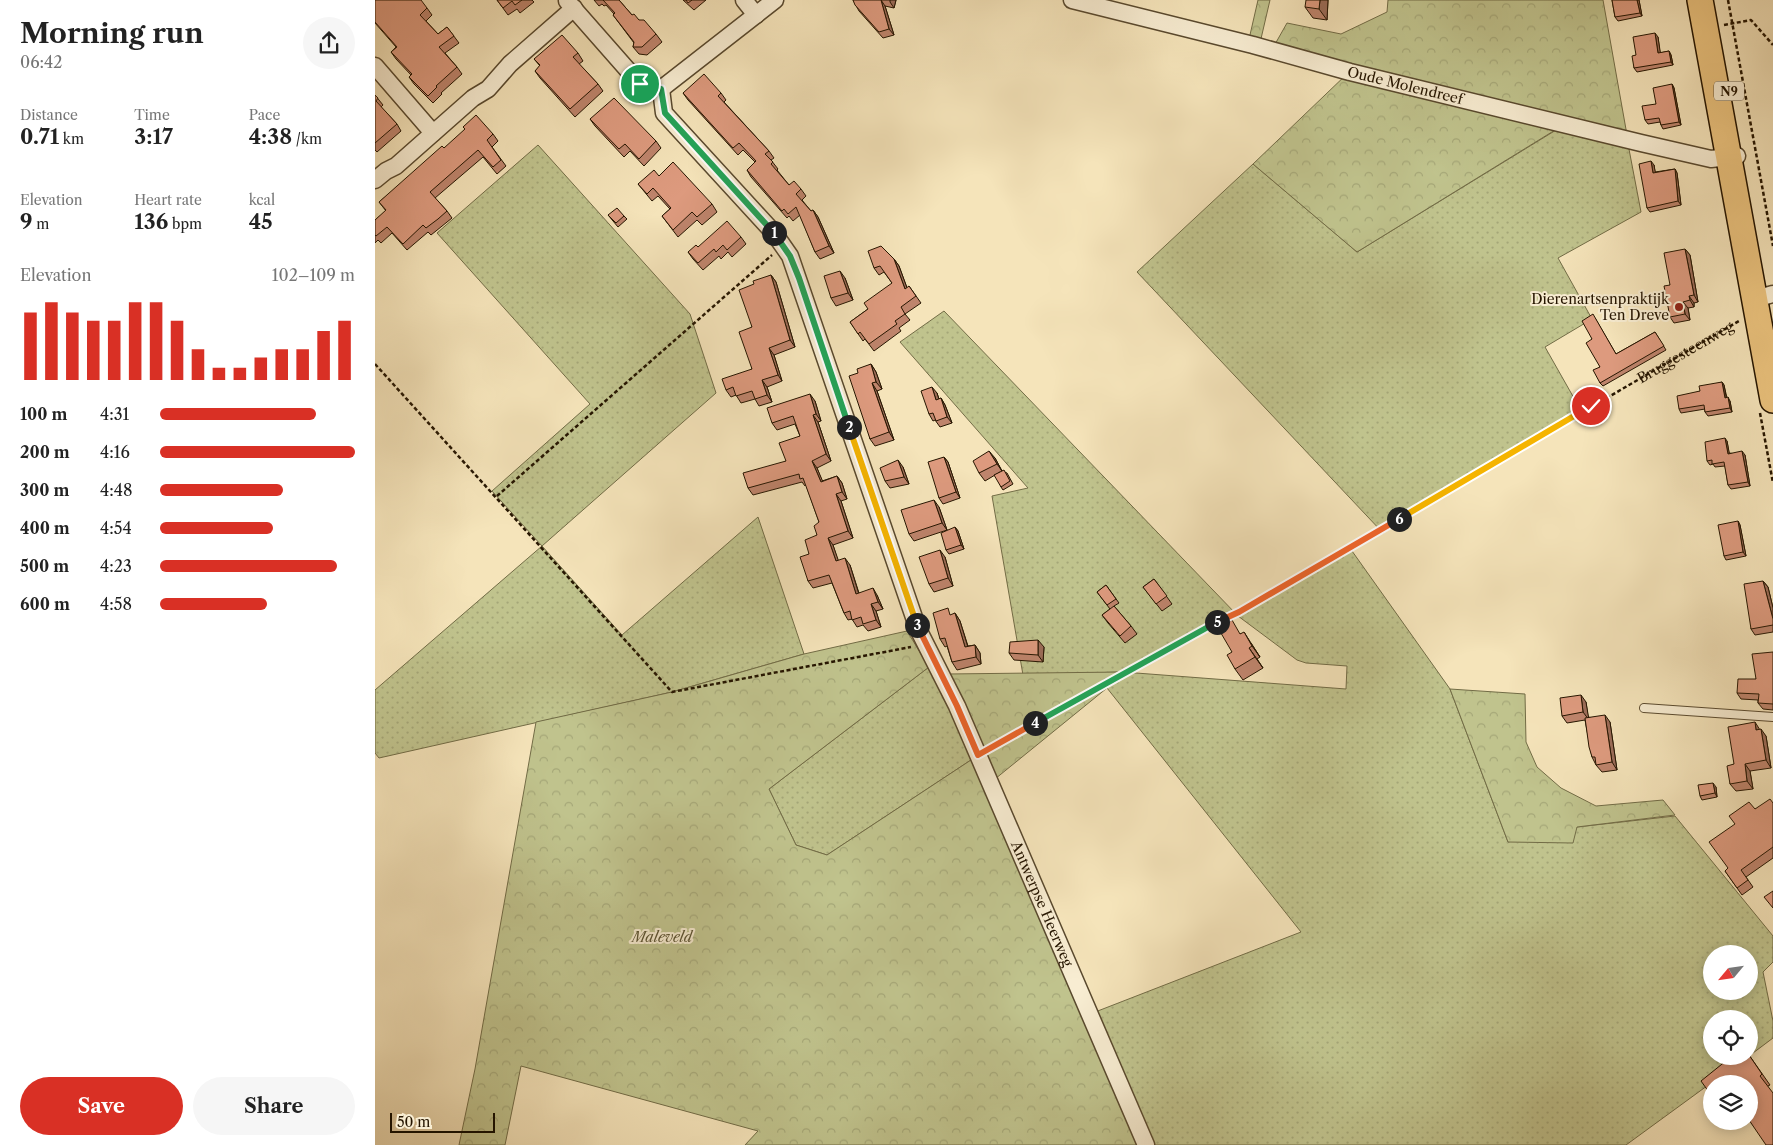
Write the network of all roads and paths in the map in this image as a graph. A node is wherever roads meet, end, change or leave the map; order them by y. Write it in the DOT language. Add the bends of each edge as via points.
graph roads {
  1 [pos="744,0"];
  2 [pos="775,0"];
  3 [pos="1072,0"];
  4 [pos="1700,0"];
  5 [pos="1713,0"];
  6 [pos="1728,0"];
  7 [pos="570,4"];
  8 [pos="756,15"];
  9 [pos="1732,24"];
  10 [pos="1773,45"];
  11 [pos="375,66"];
  12 [pos="661,89"];
  13 [pos="433,133"];
  14 [pos="1735,156"];
  15 [pos="375,180"];
  16 [pos="782,245"];
  17 [pos="1773,246"];
  18 [pos="1765,307"];
  19 [pos="375,364"];
  20 [pos="1773,400"];
  21 [pos="497,496"];
  22 [pos="926,644"];
  23 [pos="1644,708"];
  24 [pos="1773,717"];
  25 [pos="978,755"];
  26 [pos="1147,1145"];
  1 -- 8 [label="street"];
  2 -- 8 [label="street"];
  3 -- 14 [label="street, Oude Molendreef" via="1641,143 1711,159"];
  4 -- 14 [label="main road, N9"];
  5 -- 14 [label="main road, N9"];
  6 -- 9 [label="path"];
  7 -- 12 [label="street" via="640,84"];
  7 -- 13 [label="street" via="489,89 473,98"];
  8 -- 12 [label="street"];
  9 -- 10 [label="path" via="1751,20"];
  9 -- 17 [label="path"];
  11 -- 13 [label="street"];
  12 -- 16 [label="street, Antwerpse Heerweg" via="665,113"];
  13 -- 15 [label="street"];
  14 -- 18 [label="main road, N9"];
  16 -- 21 [label="path"];
  16 -- 22 [label="street, Antwerpse Heerweg" via="799,278 918,629"];
  18 -- 20 [label="main road, N9"];
  18 -- 25 [label="path, Bruggesteenweg" via="1239,612"];
  19 -- 21 [label="path"];
  21 -- 22 [label="path" via="672,692"];
  22 -- 25 [label="street, Antwerpse Heerweg"];
  23 -- 24 [label="lane"];
  25 -- 26 [label="street, Antwerpse Heerweg"];
}
